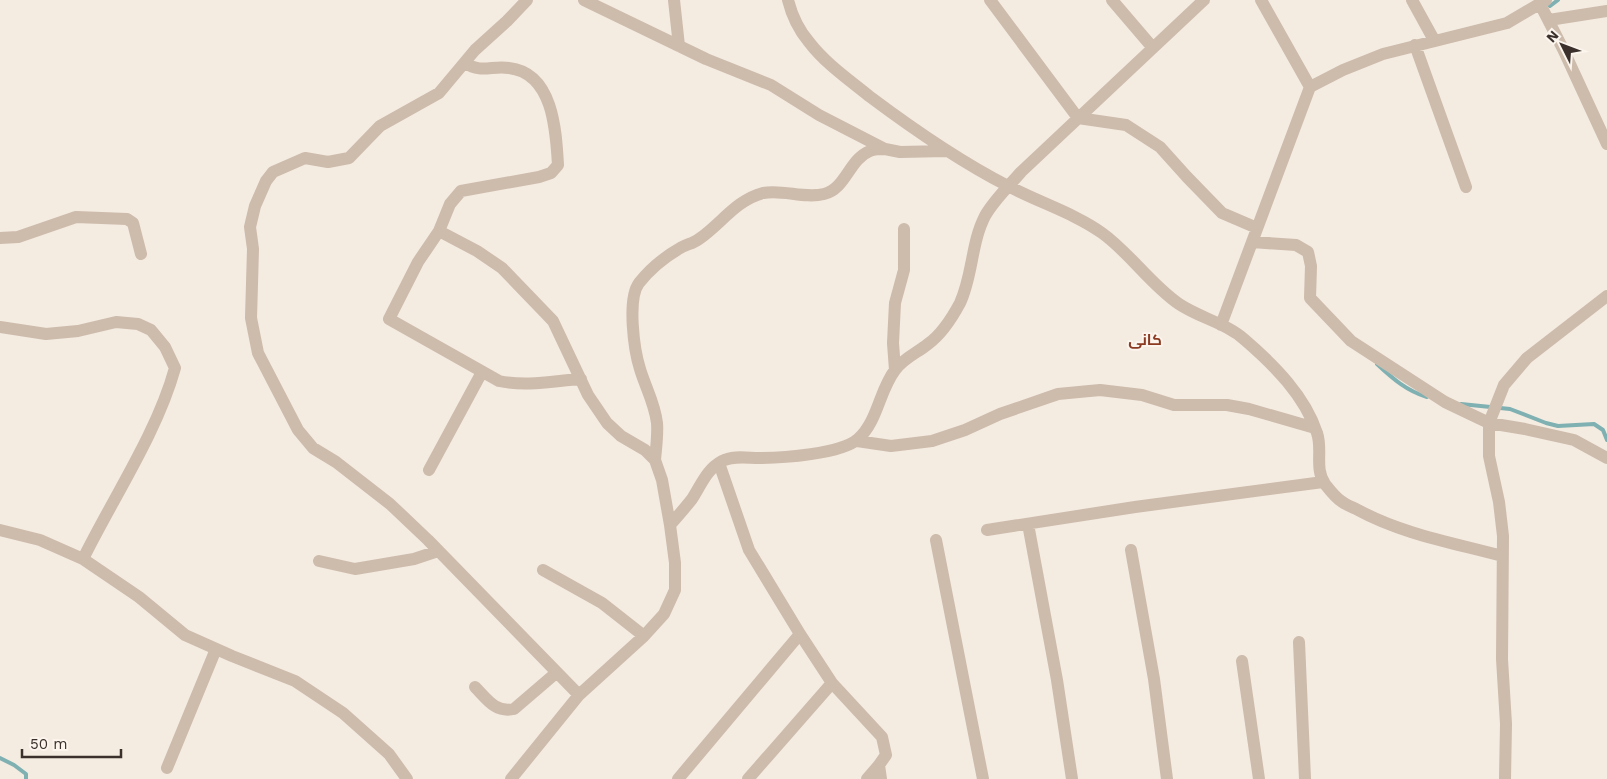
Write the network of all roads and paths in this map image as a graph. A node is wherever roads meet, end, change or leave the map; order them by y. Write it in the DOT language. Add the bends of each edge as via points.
graph roads {
  1 [pos="527,0"];
  2 [pos="584,0"];
  3 [pos="674,0"];
  4 [pos="788,0"];
  5 [pos="990,0"];
  6 [pos="1112,0"];
  7 [pos="1204,0"];
  8 [pos="1261,0"];
  9 [pos="1412,0"];
  10 [pos="1537,3"];
  11 [pos="1607,11"];
  12 [pos="1549,20"];
  13 [pos="1434,40"];
  14 [pos="1415,45"];
  15 [pos="679,46"];
  16 [pos="1153,48"];
  17 [pos="465,63"];
  18 [pos="1310,87"];
  19 [pos="1078,118"];
  20 [pos="1607,144"];
  21 [pos="885,149"];
  22 [pos="946,151"];
  23 [pos="1008,186"];
  24 [pos="1466,187"];
  25 [pos="1257,228"];
  26 [pos="904,229"];
  27 [pos="439,231"];
  28 [pos="0,238"];
  29 [pos="1252,242"];
  30 [pos="141,254"];
  31 [pos="1607,296"];
  32 [pos="1221,325"];
  33 [pos="0,327"];
  34 [pos="895,370"];
  35 [pos="482,372"];
  36 [pos="581,379"];
  37 [pos="1489,423"];
  38 [pos="1315,428"];
  39 [pos="857,440"];
  40 [pos="1607,458"];
  41 [pos="655,460"];
  42 [pos="719,463"];
  43 [pos="429,470"];
  44 [pos="1323,482"];
  45 [pos="1028,524"];
  46 [pos="670,525"];
  47 [pos="0,530"];
  48 [pos="987,530"];
  49 [pos="936,540"];
  50 [pos="1131,550"];
  51 [pos="438,551"];
  52 [pos="1502,556"];
  53 [pos="83,560"];
  54 [pos="318,561"];
  55 [pos="543,570"];
  56 [pos="800,634"];
  57 [pos="644,636"];
  58 [pos="1300,642"];
  59 [pos="216,649"];
  60 [pos="1242,661"];
  61 [pos="556,672"];
  62 [pos="832,683"];
  63 [pos="475,687"];
  64 [pos="579,695"];
  65 [pos="879,765"];
  66 [pos="166,768"];
  67 [pos="407,779"];
  68 [pos="511,779"];
  69 [pos="678,779"];
  70 [pos="748,779"];
  71 [pos="867,779"];
  72 [pos="881,779"];
  73 [pos="983,779"];
  74 [pos="1072,779"];
  75 [pos="1167,779"];
  76 [pos="1259,779"];
  77 [pos="1305,779"];
  78 [pos="1504,779"];
  1 -- 17 [label="street"];
  2 -- 15 [label="street"];
  3 -- 15 [label="street"];
  4 -- 22 [label="street" via="792,18 809,43 840,73"];
  5 -- 19 [label="street"];
  6 -- 16 [label="street"];
  7 -- 16 [label="street"];
  8 -- 18 [label="street"];
  9 -- 13 [label="street"];
  10 -- 12 [label="street"];
  10 -- 13 [label="street" via="1507,23"];
  11 -- 12 [label="street"];
  12 -- 20 [label="street"];
  13 -- 14 [label="street"];
  14 -- 18 [label="street" via="1383,54"];
  14 -- 24 [label="street"];
  15 -- 21 [label="street" via="771,85 819,115"];
  16 -- 19 [label="street"];
  17 -- 27 [label="street" via="474,68 508,67 525,71 535,78 547,96 557,140 558,165 551,173 539,177 462,191 450,204"];
  17 -- 51 [label="street" via="439,93 380,126 349,158 328,162 305,158 273,172 255,206 250,227 253,249 251,318 258,353 298,430 313,448 390,504"];
  18 -- 25 [label="street"];
  19 -- 23 [label="street"];
  19 -- 25 [label="street" via="1126,125 1160,147 1222,213"];
  21 -- 22 [label="street" via="900,152"];
  21 -- 41 [label="street" via="869,151 854,164 836,188 826,194 763,194 740,204 698,240 664,259 637,285 632,298 634,337 639,367 657,422"];
  22 -- 23 [label="street"];
  23 -- 32 [label="street" via="1102,233 1180,305"];
  23 -- 34 [label="street" via="985,216 970,276 946,326 929,344"];
  25 -- 29 [label="street"];
  26 -- 34 [label="street" via="904,270 895,303"];
  27 -- 35 [label="street" via="418,262 389,319"];
  27 -- 36 [label="street" via="478,251 502,268 553,322"];
  28 -- 30 [label="street" via="18,237 76,217 127,219 133,223"];
  29 -- 32 [label="street"];
  29 -- 37 [label="street" via="1296,245 1308,252 1310,298 1351,341 1445,402"];
  31 -- 37 [label="street" via="1527,358 1504,385"];
  32 -- 38 [label="street" via="1244,338 1268,361 1296,393"];
  33 -- 53 [label="street" via="46,334 116,322 138,324 151,330 165,347 175,368 153,426"];
  34 -- 39 [label="street" via="867,429"];
  35 -- 36 [label="street" via="514,384"];
  35 -- 43 [label="street"];
  36 -- 41 [label="street" via="607,423"];
  37 -- 40 [label="street" via="1574,440"];
  37 -- 52 [label="street" via="1489,456 1499,502"];
  38 -- 39 [label="street" via="1249,409 1226,405 1174,405 1142,394 1100,390 1058,394 932,441 891,446"];
  38 -- 44 [label="street" via="1318,467"];
  39 -- 42 [label="street" via="835,450 782,458 739,458"];
  41 -- 46 [label="street"];
  42 -- 46 [label="street"];
  42 -- 56 [label="street" via="749,550"];
  44 -- 45 [label="street"];
  44 -- 52 [label="street" via="1340,501 1374,518 1415,533"];
  45 -- 48 [label="street"];
  45 -- 74 [label="street"];
  46 -- 57 [label="street" via="675,590 664,614"];
  47 -- 53 [label="street" via="40,540"];
  49 -- 73 [label="street"];
  50 -- 75 [label="street" via="1154,679"];
  51 -- 54 [label="street" via="414,559 355,569"];
  51 -- 61 [label="street"];
  52 -- 78 [label="street"];
  53 -- 59 [label="street" via="139,597 185,635"];
  55 -- 57 [label="street" via="602,603"];
  56 -- 62 [label="street"];
  56 -- 69 [label="street"];
  57 -- 64 [label="street"];
  58 -- 77 [label="street"];
  59 -- 66 [label="street"];
  59 -- 67 [label="street" via="295,681 335,708 389,754"];
  60 -- 76 [label="street"];
  61 -- 63 [label="street" via="514,709 505,711 498,709"];
  61 -- 64 [label="street"];
  62 -- 65 [label="street" via="882,738 886,756"];
  62 -- 70 [label="street"];
  64 -- 68 [label="street"];
  65 -- 71 [label="street"];
  65 -- 72 [label="street"];
}
